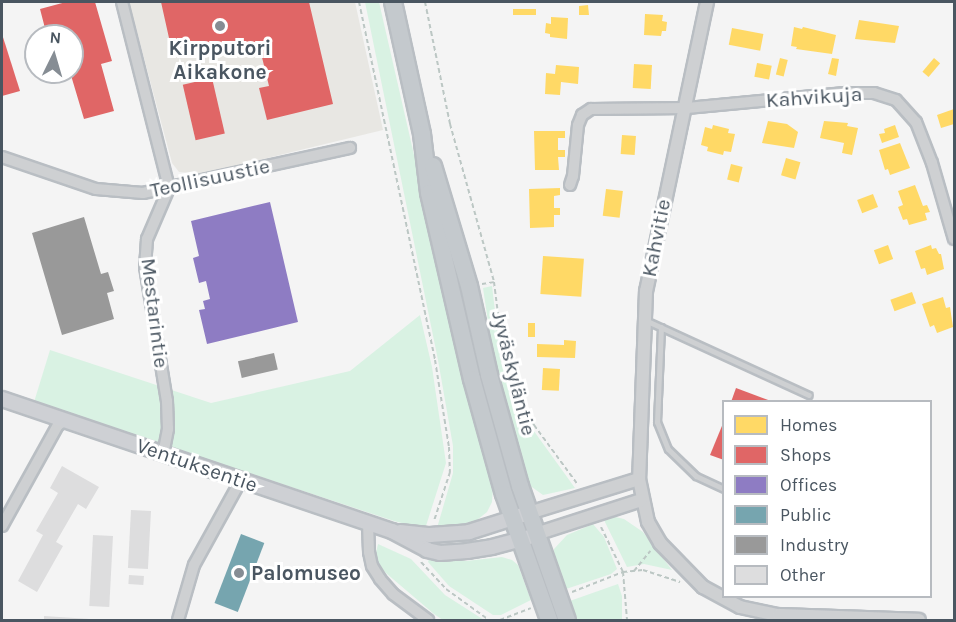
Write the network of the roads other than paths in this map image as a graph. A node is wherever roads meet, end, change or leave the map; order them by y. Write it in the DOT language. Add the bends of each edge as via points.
graph roads {
  1 [pos="122,2"];
  2 [pos="393,2"];
  3 [pos="707,2"];
  4 [pos="687,108"];
  5 [pos="422,134"];
  6 [pos="350,148"];
  7 [pos="2,157"];
  8 [pos="570,185"];
  9 [pos="169,188"];
  10 [pos="954,239"];
  11 [pos="644,319"];
  12 [pos="661,327"];
  13 [pos="809,395"];
  14 [pos="2,399"];
  15 [pos="64,421"];
  16 [pos="657,422"];
  17 [pos="642,427"];
  18 [pos="163,453"];
  19 [pos="639,479"];
  20 [pos="241,480"];
  21 [pos="722,489"];
  22 [pos="641,500"];
  23 [pos="529,513"];
  24 [pos="512,518"];
  25 [pos="368,523"];
  26 [pos="2,526"];
  27 [pos="392,531"];
  28 [pos="536,534"];
  29 [pos="519,540"];
  30 [pos="722,597"];
  31 [pos="723,598"];
  32 [pos="178,621"];
  33 [pos="428,621"];
  34 [pos="549,621"];
  35 [pos="567,621"];
  36 [pos="919,621"];
  1 -- 9 [label="street"];
  2 -- 5 [label="highway, Jyväskyläntie"];
  3 -- 4 [label="street, Kahvitie"];
  4 -- 8 [label="street, Kahvikuja" via="586,111 578,125"];
  4 -- 10 [label="street, Kahvikuja" via="847,93 887,96 916,122"];
  4 -- 11 [label="street, Kahvitie" via="667,183"];
  5 -- 23 [label="highway, Jyväskyläntie" via="460,255"];
  5 -- 24 [label="highway, Jyväskyläntie" via="429,193 450,288"];
  6 -- 9 [label="street, Teollisuustie"];
  7 -- 9 [label="street, Teollisuustie" via="96,189 143,193"];
  9 -- 18 [label="street, Mestarintie" via="147,239 145,267 167,401 168,429"];
  11 -- 12 [label="lane"];
  11 -- 17 [label="street, Kahvitie"];
  12 -- 13 [label="lane"];
  12 -- 16 [label="lane"];
  14 -- 15 [label="main road, Ventuksentie"];
  15 -- 18 [label="main road, Ventuksentie"];
  15 -- 26 [label="street" via="58,425"];
  16 -- 17 [label="lane"];
  16 -- 21 [label="lane" via="668,449 696,476"];
  17 -- 19 [label="street, Kahvitie"];
  18 -- 20 [label="main road, Ventuksentie"];
  19 -- 22 [label="street, Kahvitie"];
  19 -- 23 [label="street"];
  20 -- 25 [label="main road, Ventuksentie"];
  20 -- 32 [label="street" via="194,565"];
  22 -- 28 [label="street"];
  22 -- 30 [label="street, Kahvitie" via="662,546 703,587"];
  23 -- 24 [label="main road, Ventuksentie"];
  23 -- 28 [label="highway, Jyväskyläntie"];
  24 -- 27 [label="main road, Ventuksentie" via="469,532 430,535"];
  24 -- 29 [label="highway, Jyväskyläntie"];
  25 -- 27 [label="main road, Ventuksentie"];
  25 -- 33 [label="street" via="372,566 393,594"];
  27 -- 29 [label="main road, Ventuksentie" via="440,553"];
  28 -- 29 [label="main road, Ventuksentie"];
  28 -- 35 [label="highway, Jyväskyläntie"];
  29 -- 34 [label="highway, Jyväskyläntie"];
  31 -- 36 [label="street, Kahvitie" via="740,607 779,615"];
}
